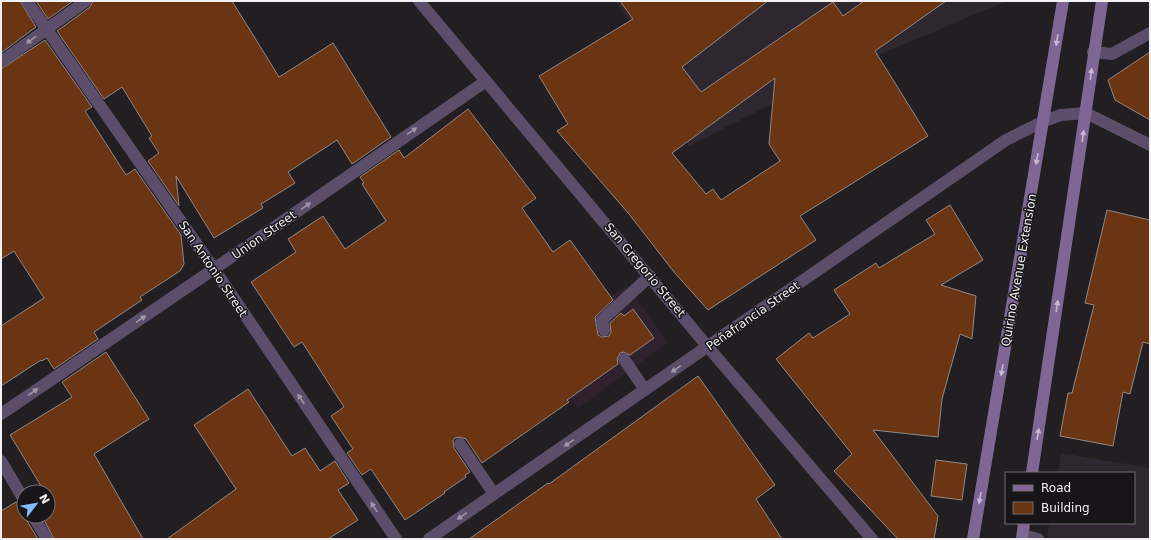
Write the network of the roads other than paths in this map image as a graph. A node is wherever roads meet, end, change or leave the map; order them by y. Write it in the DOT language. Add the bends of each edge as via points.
graph roads {
  1 [pos="27,1"];
  2 [pos="86,1"];
  3 [pos="419,1"];
  4 [pos="1063,1"];
  5 [pos="1102,1"];
  6 [pos="46,29"];
  7 [pos="1150,33"];
  8 [pos="1093,52"];
  9 [pos="1,62"];
  10 [pos="486,81"];
  11 [pos="1086,113"];
  12 [pos="1044,121"];
  13 [pos="1150,145"];
  14 [pos="214,269"];
  15 [pos="650,276"];
  16 [pos="604,330"];
  17 [pos="708,347"];
  18 [pos="624,359"];
  19 [pos="645,390"];
  20 [pos="1,414"];
  21 [pos="460,444"];
  22 [pos="1,460"];
  23 [pos="1032,472"];
  24 [pos="16,486"];
  25 [pos="494,494"];
  26 [pos="38,524"];
  27 [pos="1024,524"];
  28 [pos="1022,537"];
  29 [pos="47,539"];
  30 [pos="396,539"];
  31 [pos="429,539"];
  32 [pos="872,539"];
  33 [pos="973,539"];
  34 [pos="1038,539"];
  1 -- 6 [label="street, San Antonio Street"];
  2 -- 6 [label="street"];
  3 -- 10 [label="street, San Gregorio Street"];
  4 -- 12 [label="main road, Quirino Avenue Extension, one-way"];
  5 -- 8 [label="main road"];
  6 -- 9 [label="street, one-way"];
  6 -- 14 [label="street, San Antonio Street"];
  7 -- 8 [label="street" via="1112,54"];
  11 -- 8 [label="main road, one-way"];
  14 -- 10 [label="street, Union Street, one-way"];
  10 -- 15 [label="street, San Gregorio Street"];
  11 -- 12 [label="street, Peñafrancia Street" via="1062,115"];
  11 -- 13 [label="street"];
  23 -- 11 [label="main road, one-way"];
  12 -- 17 [label="street, Peñafrancia Street" via="1006,140"];
  12 -- 33 [label="main road, Quirino Avenue Extension, one-way"];
  20 -- 14 [label="street, Union Street, one-way"];
  30 -- 14 [label="street, San Antonio Street, one-way"];
  15 -- 16 [label="street" via="602,320"];
  15 -- 17 [label="street, San Gregorio Street"];
  17 -- 19 [label="street, Peñafrancia Street, one-way"];
  17 -- 32 [label="street, San Gregorio Street"];
  18 -- 19 [label="street"];
  19 -- 25 [label="street, Peñafrancia Street, one-way"];
  21 -- 25 [label="street"];
  22 -- 24 [label="street"];
  25 -- 31 [label="street, Peñafrancia Street, one-way"];
  26 -- 29 [label="street"];
  27 -- 28 [label="main road"];
  28 -- 34 [label="street"];
}
